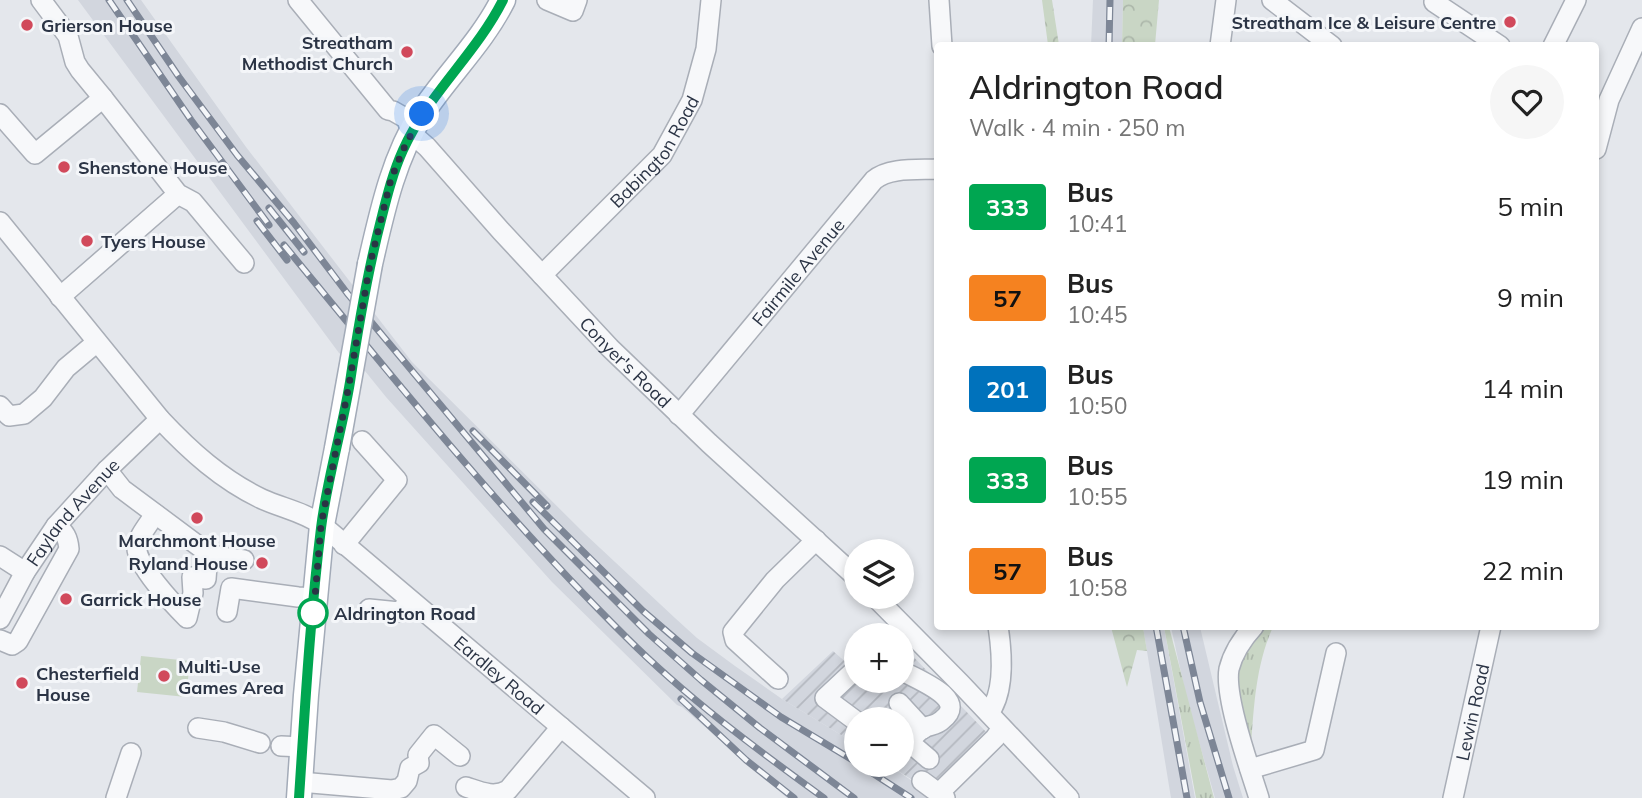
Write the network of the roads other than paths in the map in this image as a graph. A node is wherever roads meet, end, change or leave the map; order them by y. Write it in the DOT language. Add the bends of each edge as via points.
graph roads {
  1 [pos="41,0"];
  2 [pos="298,0"];
  3 [pos="503,0"];
  4 [pos="547,0"];
  5 [pos="577,0"];
  6 [pos="711,0"];
  7 [pos="939,0"];
  8 [pos="1226,0"];
  9 [pos="1272,0"];
  10 [pos="1576,0"];
  11 [pos="1434,2"];
  12 [pos="1642,28"];
  13 [pos="942,42"];
  14 [pos="1221,42"];
  15 [pos="1327,42"];
  16 [pos="1494,42"];
  17 [pos="1555,42"];
  18 [pos="103,98"];
  19 [pos="0,114"];
  20 [pos="411,133"];
  21 [pos="1599,138"];
  22 [pos="934,169"];
  23 [pos="178,194"];
  24 [pos="0,222"];
  25 [pos="244,263"];
  26 [pos="542,275"];
  27 [pos="60,297"];
  28 [pos="97,342"];
  29 [pos="0,407"];
  30 [pos="679,415"];
  31 [pos="160,419"];
  32 [pos="362,441"];
  33 [pos="107,470"];
  34 [pos="155,514"];
  35 [pos="321,525"];
  36 [pos="55,526"];
  37 [pos="816,540"];
  38 [pos="344,545"];
  39 [pos="208,553"];
  40 [pos="0,556"];
  41 [pos="244,560"];
  42 [pos="844,566"];
  43 [pos="25,572"];
  44 [pos="314,598"];
  45 [pos="411,601"];
  46 [pos="369,609"];
  47 [pos="885,609"];
  48 [pos="227,612"];
  49 [pos="0,619"];
  50 [pos="896,623"];
  51 [pos="998,630"];
  52 [pos="1250,630"];
  53 [pos="1490,630"];
  54 [pos="0,639"];
  55 [pos="914,643"];
  56 [pos="1336,653"];
  57 [pos="914,678"];
  58 [pos="778,679"];
  59 [pos="844,680"];
  60 [pos="899,703"];
  61 [pos="900,707"];
  62 [pos="844,712"];
  63 [pos="995,721"];
  64 [pos="561,727"];
  65 [pos="198,728"];
  66 [pos="914,737"];
  67 [pos="914,742"];
  68 [pos="260,743"];
  69 [pos="131,753"];
  70 [pos="460,756"];
  71 [pos="929,760"];
  72 [pos="1250,769"];
  73 [pos="922,781"];
  74 [pos="466,787"];
  75 [pos="299,790"];
  76 [pos="942,796"];
  77 [pos="116,798"];
  78 [pos="645,798"];
  79 [pos="1069,798"];
  80 [pos="1259,798"];
  81 [pos="1453,798"];
  1 -- 18 [label="street" via="68,36 79,71"];
  2 -- 20 [label="street, Conyer's Road" via="388,110 407,119"];
  3 -- 20 [label="main road"];
  4 -- 5 [label="street" via="573,11"];
  6 -- 26 [label="street, Babington Road" via="706,49 692,100 662,155"];
  7 -- 13 [label="street"];
  8 -- 14 [label="street"];
  9 -- 15 [label="street"];
  10 -- 17 [label="street"];
  11 -- 16 [label="street"];
  12 -- 21 [label="street" via="1609,100"];
  18 -- 19 [label="street" via="35,155"];
  18 -- 23 [label="street"];
  20 -- 26 [label="street, Conyer's Road"];
  20 -- 35 [label="main road, bridge" via="391,179 370,264"];
  22 -- 30 [label="street, Fairmile Avenue" via="888,173 874,180"];
  23 -- 25 [label="street" via="193,202"];
  23 -- 27 [label="street"];
  24 -- 27 [label="street"];
  26 -- 30 [label="street, Conyer's Road"];
  27 -- 28 [label="street"];
  28 -- 29 [label="street" via="24,414 9,416"];
  28 -- 31 [label="street"];
  30 -- 37 [label="street, Conyer's Road"];
  31 -- 33 [label="street, Fayland Avenue"];
  31 -- 35 [label="street" via="229,481"];
  32 -- 38 [label="street" via="397,480"];
  33 -- 34 [label="street" via="122,489"];
  33 -- 36 [label="street, Fayland Avenue"];
  34 -- 39 [label="street"];
  34 -- 39 [label="street" via="136,551 187,618 192,577 206,579"];
  35 -- 38 [label="street, Eardley Road"];
  35 -- 44 [label="main road"];
  36 -- 43 [label="street, Fayland Avenue"];
  36 -- 54 [label="street" via="63,531 69,549 18,641 12,645"];
  37 -- 42 [label="street, Conyer's Road"];
  37 -- 58 [label="street" via="775,580 733,632 735,640"];
  38 -- 45 [label="street, Eardley Road"];
  39 -- 41 [label="street"];
  40 -- 43 [label="street"];
  43 -- 49 [label="street, Fayland Avenue"];
  44 -- 48 [label="street" via="231,588"];
  44 -- 75 [label="main road" via="292,746"];
  45 -- 46 [label="street" via="398,612"];
  45 -- 64 [label="street, Eardley Road"];
  47 -- 50 [label="street"];
  51 -- 63 [label="street"];
  52 -- 72 [label="street" via="1233,658 1228,680"];
  53 -- 81 [label="street, Lewin Road"];
  55 -- 63 [label="street"];
  56 -- 72 [label="street" via="1314,750"];
  57 -- 66 [label="street" via="933,686 949,703 945,719"];
  59 -- 62 [label="street" via="825,698"];
  60 -- 61 [label="street"];
  63 -- 76 [label="street" via="995,738"];
  63 -- 79 [label="street"];
  64 -- 74 [label="street" via="508,790 487,794"];
  64 -- 78 [label="street, Eardley Road"];
  65 -- 68 [label="street"];
  67 -- 71 [label="street"];
  69 -- 77 [label="street"];
  70 -- 75 [label="street" via="434,734 401,788"];
  72 -- 80 [label="street"];
  73 -- 76 [label="street"];
}
